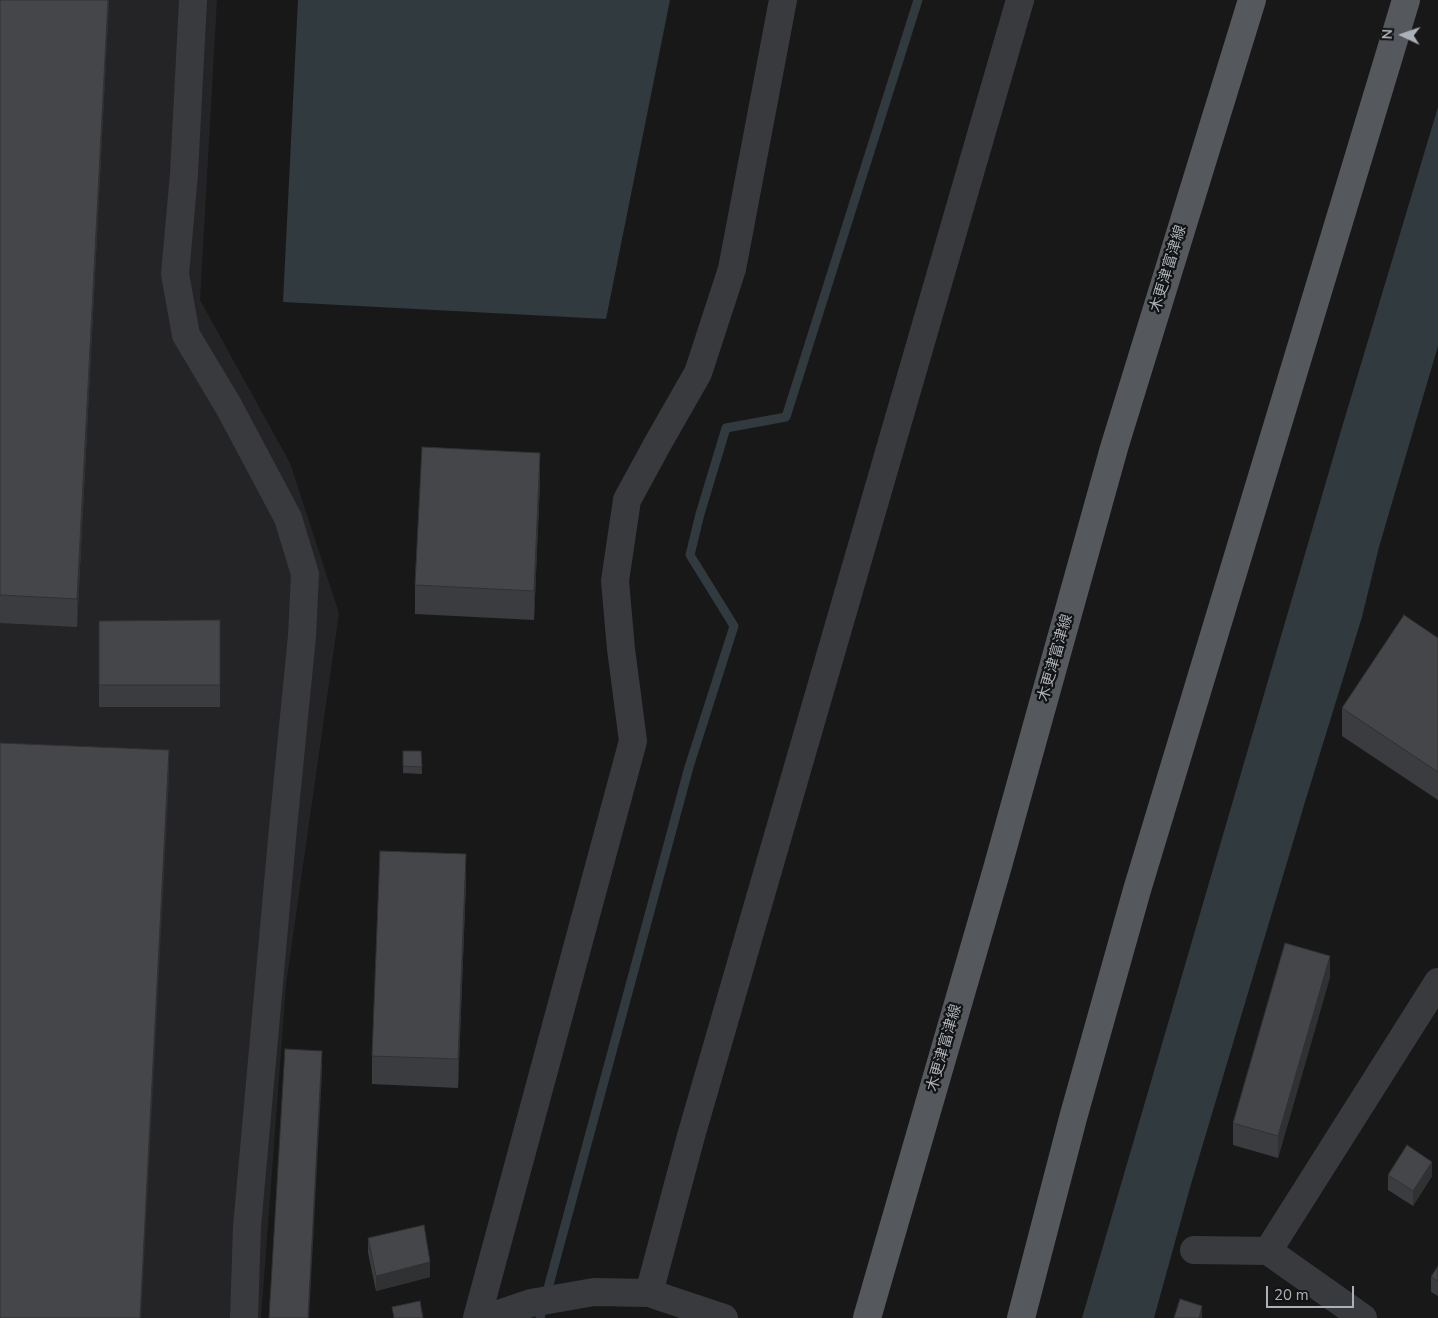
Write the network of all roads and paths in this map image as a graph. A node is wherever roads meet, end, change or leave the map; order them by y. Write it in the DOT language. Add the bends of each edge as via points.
graph roads {
  1 [pos="193,0"];
  2 [pos="784,0"];
  3 [pos="1020,0"];
  4 [pos="1252,0"];
  5 [pos="1406,0"];
  6 [pos="1438,982"];
  7 [pos="1194,1250"];
  8 [pos="1268,1251"];
  9 [pos="649,1293"];
  10 [pos="244,1318"];
  11 [pos="477,1318"];
  12 [pos="487,1318"];
  13 [pos="724,1318"];
  14 [pos="867,1318"];
  15 [pos="1021,1318"];
  16 [pos="1363,1318"];
  1 -- 10 [label="street" via="184,174 174,274 186,336 288,518 305,574 302,636 247,1226"];
  2 -- 11 [label="street" via="732,269 698,373 627,500 615,581 633,741"];
  3 -- 9 [label="street" via="699,1108"];
  4 -- 14 [label="main road, 木更津富津線" via="1114,448 1000,859"];
  5 -- 15 [label="main road" via="1137,890"];
  6 -- 8 [label="street"];
  7 -- 8 [label="street"];
  8 -- 16 [label="street"];
  9 -- 12 [label="street" via="594,1292 568,1296"];
  9 -- 13 [label="street"];
}
